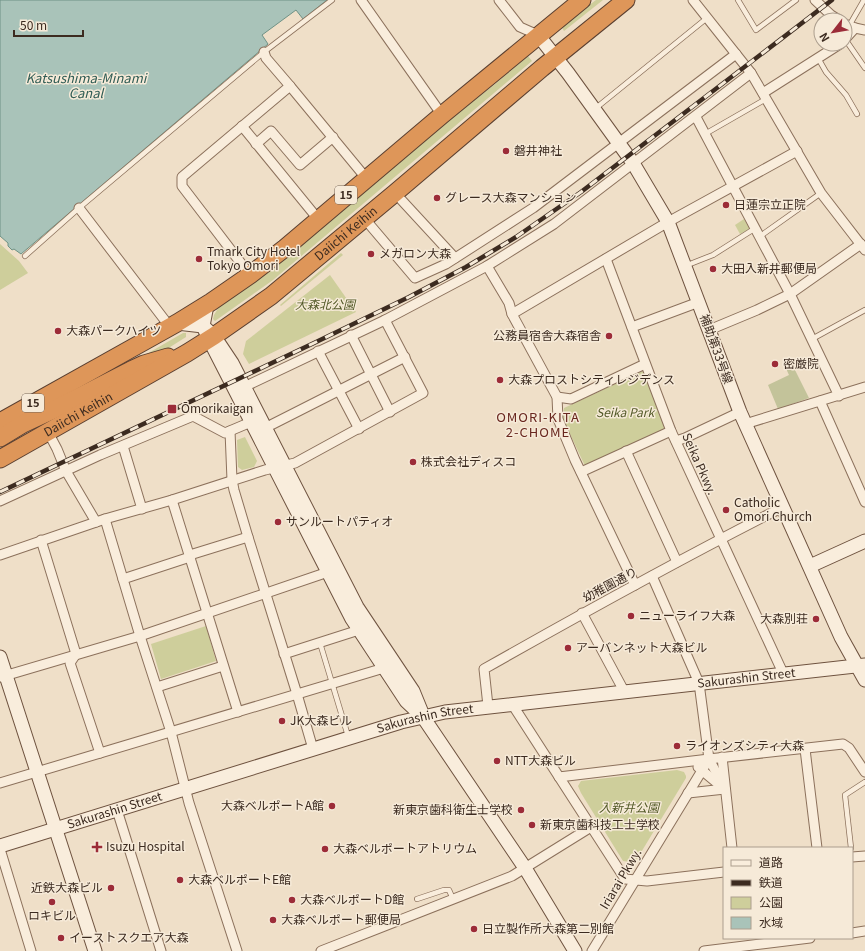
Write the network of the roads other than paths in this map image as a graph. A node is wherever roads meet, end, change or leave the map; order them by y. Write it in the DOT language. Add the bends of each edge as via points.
graph roads {
  1 [pos="332,0"];
  2 [pos="361,0"];
  3 [pos="499,0"];
  4 [pos="582,0"];
  5 [pos="626,0"];
  6 [pos="693,0"];
  7 [pos="738,0"];
  8 [pos="796,0"];
  9 [pos="815,0"];
  10 [pos="864,0"];
  11 [pos="828,12"];
  12 [pos="707,18"];
  13 [pos="853,20"];
  14 [pos="853,27"];
  15 [pos="865,30"];
  16 [pos="538,35"];
  17 [pos="853,51"];
  18 [pos="264,52"];
  19 [pos="827,52"];
  20 [pos="736,54"];
  21 [pos="555,57"];
  22 [pos="818,58"];
  23 [pos="865,68"];
  24 [pos="750,73"];
  25 [pos="290,86"];
  26 [pos="765,96"];
  27 [pos="594,109"];
  28 [pos="442,114"];
  29 [pos="856,114"];
  30 [pos="696,117"];
  31 [pos="242,126"];
  32 [pos="705,134"];
  33 [pos="333,137"];
  34 [pos="619,143"];
  35 [pos="256,144"];
  36 [pos="795,145"];
  37 [pos="633,162"];
  38 [pos="366,178"];
  39 [pos="732,186"];
  40 [pos="395,193"];
  41 [pos="821,193"];
  42 [pos="79,208"];
  43 [pos="364,218"];
  44 [pos="318,220"];
  45 [pos="668,222"];
  46 [pos="756,233"];
  47 [pos="863,247"];
  48 [pos="24,256"];
  49 [pos="455,258"];
  50 [pos="606,259"];
  51 [pos="486,266"];
  52 [pos="686,266"];
  53 [pos="250,275"];
  54 [pos="790,294"];
  55 [pos="699,302"];
  56 [pos="207,304"];
  57 [pos="865,310"];
  58 [pos="512,314"];
  59 [pos="385,320"];
  60 [pos="174,325"];
  61 [pos="632,327"];
  62 [pos="709,330"];
  63 [pos="208,334"];
  64 [pos="351,335"];
  65 [pos="812,339"];
  66 [pos="318,351"];
  67 [pos="187,352"];
  68 [pos="404,357"];
  69 [pos="645,364"];
  70 [pos="371,374"];
  71 [pos="244,387"];
  72 [pos="865,388"];
  73 [pos="338,390"];
  74 [pos="839,396"];
  75 [pos="557,397"];
  76 [pos="820,401"];
  77 [pos="53,410"];
  78 [pos="390,412"];
  79 [pos="742,418"];
  80 [pos="0,422"];
  81 [pos="251,422"];
  82 [pos="266,428"];
  83 [pos="359,429"];
  84 [pos="230,431"];
  85 [pos="671,431"];
  86 [pos="48,432"];
  87 [pos="0,438"];
  88 [pos="676,441"];
  89 [pos="0,442"];
  90 [pos="123,446"];
  91 [pos="626,451"];
  92 [pos="0,458"];
  93 [pos="279,466"];
  94 [pos="66,471"];
  95 [pos="581,472"];
  96 [pos="232,480"];
  97 [pos="172,500"];
  98 [pos="0,501"];
  99 [pos="865,502"];
  100 [pos="783,507"];
  101 [pos="142,508"];
  102 [pos="105,519"];
  103 [pos="96,522"];
  104 [pos="248,537"];
  105 [pos="720,539"];
  106 [pos="41,540"];
  107 [pos="865,541"];
  108 [pos="0,555"];
  109 [pos="190,558"];
  110 [pos="676,562"];
  111 [pos="810,566"];
  112 [pos="328,572"];
  113 [pos="652,576"];
  114 [pos="123,579"];
  115 [pos="635,585"];
  116 [pos="265,594"];
  117 [pos="207,613"];
  118 [pos="582,613"];
  119 [pos="359,630"];
  120 [pos="140,636"];
  121 [pos="320,643"];
  122 [pos="76,654"];
  123 [pos="284,654"];
  124 [pos="0,657"];
  125 [pos="860,665"];
  126 [pos="224,666"];
  127 [pos="384,668"];
  128 [pos="783,673"];
  129 [pos="3,677"];
  130 [pos="865,680"];
  131 [pos="699,683"];
  132 [pos="332,684"];
  133 [pos="157,687"];
  134 [pos="624,691"];
  135 [pos="297,694"];
  136 [pos="512,704"];
  137 [pos="488,706"];
  138 [pos="238,712"];
  139 [pos="423,717"];
  140 [pos="171,732"];
  141 [pos="348,738"];
  142 [pos="313,749"];
  143 [pos="805,749"];
  144 [pos="100,754"];
  145 [pos="722,757"];
  146 [pos="709,759"];
  147 [pos="690,761"];
  148 [pos="701,771"];
  149 [pos="37,772"];
  150 [pos="865,772"];
  151 [pos="559,777"];
  152 [pos="865,782"];
  153 [pos="0,784"];
  154 [pos="185,789"];
  155 [pos="725,789"];
  156 [pos="688,793"];
  157 [pos="116,810"];
  158 [pos="591,827"];
  159 [pos="56,829"];
  160 [pos="0,847"];
  161 [pos="732,847"];
  162 [pos="816,847"];
  163 [pos="851,847"];
  164 [pos="865,856"];
  165 [pos="853,857"];
  166 [pos="525,868"];
  167 [pos="723,872"];
  168 [pos="634,880"];
  169 [pos="417,899"];
  170 [pos="453,899"];
  171 [pos="865,931"];
  172 [pos="853,933"];
  173 [pos="800,939"];
  174 [pos="742,945"];
  175 [pos="325,950"];
  176 [pos="31,951"];
  177 [pos="95,951"];
  178 [pos="161,951"];
  179 [pos="237,951"];
  180 [pos="575,951"];
  181 [pos="592,951"];
  182 [pos="704,951"];
  1 -- 18 [label="lane"];
  2 -- 28 [label="street"];
  3 -- 16 [label="street" via="520,27"];
  4 -- 16 [label="highway, 15"];
  5 -- 21 [label="highway, Daiichi Keihin / 15"];
  6 -- 12 [label="street"];
  7 -- 8 [label="lane" via="756,30"];
  9 -- 11 [label="street"];
  10 -- 13 [label="lane"];
  12 -- 20 [label="street"];
  12 -- 27 [label="lane"];
  14 -- 15 [label="street"];
  16 -- 21 [label="street, 補助第33号線"];
  16 -- 28 [label="highway, 15"];
  17 -- 23 [label="lane"];
  18 -- 25 [label="street" via="266,58"];
  18 -- 42 [label="lane"];
  19 -- 22 [label="street"];
  20 -- 24 [label="street"];
  20 -- 34 [label="street"];
  21 -- 27 [label="street, 補助第33号線"];
  21 -- 40 [label="highway, Daiichi Keihin / 15"];
  22 -- 26 [label="street"];
  22 -- 29 [label="lane" via="826,72 846,95"];
  24 -- 26 [label="street"];
  24 -- 30 [label="street"];
  25 -- 31 [label="street"];
  25 -- 33 [label="street"];
  26 -- 32 [label="lane"];
  26 -- 36 [label="street"];
  27 -- 34 [label="street, 補助第33号線"];
  28 -- 38 [label="highway, 15"];
  30 -- 32 [label="street"];
  30 -- 37 [label="street"];
  31 -- 35 [label="street"];
  31 -- 53 [label="street" via="182,177 182,186"];
  32 -- 39 [label="street"];
  33 -- 35 [label="street" via="300,165 271,131"];
  33 -- 38 [label="street"];
  34 -- 37 [label="street, 補助第33号線"];
  34 -- 49 [label="street" via="533,208"];
  35 -- 44 [label="street"];
  36 -- 39 [label="street"];
  36 -- 41 [label="street"];
  37 -- 45 [label="street, 補助第33号線"];
  37 -- 51 [label="street" via="554,224"];
  38 -- 44 [label="highway, 15"];
  39 -- 45 [label="street"];
  39 -- 46 [label="street"];
  40 -- 43 [label="highway, Daiichi Keihin / 15"];
  40 -- 49 [label="street"];
  41 -- 46 [label="lane"];
  41 -- 47 [label="street"];
  42 -- 48 [label="lane"];
  42 -- 60 [label="street"];
  43 -- 49 [label="street" via="415,278"];
  43 -- 63 [label="highway, Daiichi Keihin / 15" via="271,296"];
  44 -- 53 [label="highway, 15"];
  45 -- 50 [label="street"];
  45 -- 52 [label="street, 補助第33号線"];
  46 -- 52 [label="lane"];
  46 -- 54 [label="street"];
  47 -- 54 [label="street"];
  50 -- 58 [label="street"];
  50 -- 61 [label="street, Seika Pkwy."];
  51 -- 58 [label="street" via="509,303"];
  51 -- 59 [label="street"];
  52 -- 55 [label="street, 補助第33号線"];
  53 -- 56 [label="highway, 15"];
  54 -- 62 [label="street"];
  54 -- 65 [label="street"];
  55 -- 61 [label="street"];
  55 -- 62 [label="street, 補助第33号線"];
  56 -- 60 [label="highway, 15"];
  56 -- 63 [label="street"];
  57 -- 65 [label="lane"];
  58 -- 75 [label="street"];
  59 -- 64 [label="street"];
  59 -- 68 [label="street"];
  60 -- 63 [label="street"];
  60 -- 80 [label="highway, 15"];
  61 -- 69 [label="street, Seika Pkwy."];
  62 -- 79 [label="street, 補助第33号線"];
  63 -- 67 [label="highway, Daiichi Keihin / 15"];
  63 -- 71 [label="street" via="232,363"];
  63 -- 81 [label="street"];
  64 -- 66 [label="street"];
  64 -- 70 [label="street"];
  65 -- 74 [label="street"];
  66 -- 71 [label="street"];
  66 -- 73 [label="street"];
  67 -- 77 [label="highway" via="144,364"];
  67 -- 86 [label="highway, Daiichi Keihin / 15"];
  68 -- 70 [label="street"];
  68 -- 78 [label="street" via="423,393"];
  69 -- 75 [label="street" via="572,398"];
  69 -- 85 [label="street, Seika Pkwy."];
  70 -- 73 [label="street"];
  70 -- 78 [label="street"];
  71 -- 82 [label="street"];
  72 -- 74 [label="street"];
  73 -- 82 [label="street"];
  73 -- 83 [label="street"];
  74 -- 76 [label="street"];
  75 -- 95 [label="street" via="558,419"];
  76 -- 79 [label="street"];
  76 -- 99 [label="street"];
  77 -- 87 [label="highway"];
  77 -- 89 [label="highway" via="26,429"];
  78 -- 83 [label="street"];
  79 -- 88 [label="street"];
  79 -- 100 [label="street, 補助第33号線"];
  81 -- 84 [label="street"];
  81 -- 93 [label="street"];
  82 -- 93 [label="street"];
  83 -- 93 [label="street" via="295,463"];
  84 -- 90 [label="street" via="225,433 193,416"];
  84 -- 96 [label="street"];
  85 -- 88 [label="street, Seika Pkwy."];
  85 -- 91 [label="street"];
  86 -- 92 [label="highway, Daiichi Keihin / 15"];
  86 -- 94 [label="street"];
  88 -- 105 [label="street, Seika Pkwy."];
  90 -- 94 [label="street"];
  90 -- 101 [label="street"];
  91 -- 95 [label="street"];
  91 -- 110 [label="street"];
  93 -- 96 [label="street"];
  93 -- 112 [label="street"];
  93 -- 139 [label="street" via="357,607 413,691"];
  94 -- 98 [label="street"];
  94 -- 103 [label="street"];
  95 -- 115 [label="street"];
  96 -- 97 [label="street"];
  96 -- 104 [label="street"];
  97 -- 101 [label="street"];
  97 -- 109 [label="street"];
  100 -- 105 [label="street, 幼稚園通り"];
  100 -- 111 [label="street, 補助第33号線"];
  101 -- 102 [label="street"];
  102 -- 103 [label="street"];
  102 -- 114 [label="street"];
  103 -- 106 [label="street"];
  104 -- 109 [label="street" via="193,554"];
  104 -- 116 [label="street"];
  105 -- 110 [label="street, 幼稚園通り"];
  105 -- 128 [label="street, Seika Pkwy."];
  106 -- 108 [label="street"];
  106 -- 122 [label="street"];
  107 -- 111 [label="street"];
  109 -- 114 [label="street"];
  109 -- 117 [label="street"];
  110 -- 113 [label="street, 幼稚園通り"];
  111 -- 125 [label="street, 補助第33号線" via="841,637"];
  112 -- 116 [label="street"];
  112 -- 119 [label="street"];
  113 -- 115 [label="street, 幼稚園通り"];
  113 -- 131 [label="street"];
  114 -- 120 [label="street"];
  115 -- 118 [label="street, 幼稚園通り"];
  116 -- 117 [label="street"];
  116 -- 123 [label="street"];
  117 -- 120 [label="street"];
  117 -- 126 [label="street"];
  118 -- 134 [label="street"];
  118 -- 137 [label="street, 幼稚園通り" via="484,669"];
  119 -- 121 [label="street"];
  119 -- 127 [label="street"];
  120 -- 122 [label="street"];
  120 -- 133 [label="street"];
  121 -- 123 [label="street"];
  121 -- 132 [label="lane"];
  122 -- 129 [label="street"];
  122 -- 144 [label="street" via="70,662"];
  123 -- 135 [label="street"];
  124 -- 129 [label="street"];
  125 -- 128 [label="street, Sakurashin Street"];
  125 -- 130 [label="street, 補助第33号線"];
  126 -- 133 [label="street"];
  126 -- 138 [label="street"];
  127 -- 132 [label="street"];
  127 -- 139 [label="street" via="406,701"];
  128 -- 131 [label="street, Sakurashin Street"];
  129 -- 149 [label="street"];
  131 -- 134 [label="street, Sakurashin Street"];
  131 -- 146 [label="street"];
  132 -- 135 [label="street"];
  132 -- 141 [label="lane"];
  133 -- 140 [label="street"];
  134 -- 136 [label="street, Sakurashin Street"];
  135 -- 138 [label="street"];
  135 -- 142 [label="street"];
  136 -- 137 [label="street, Sakurashin Street"];
  136 -- 151 [label="street"];
  137 -- 139 [label="street, Sakurashin Street"];
  138 -- 140 [label="street"];
  139 -- 141 [label="street, Sakurashin Street"];
  139 -- 166 [label="street"];
  140 -- 144 [label="street"];
  140 -- 154 [label="street"];
  141 -- 142 [label="street, Sakurashin Street"];
  142 -- 154 [label="street, Sakurashin Street"];
  143 -- 145 [label="street"];
  143 -- 150 [label="street" via="844,744"];
  143 -- 162 [label="street"];
  144 -- 149 [label="street"];
  145 -- 146 [label="street"];
  145 -- 155 [label="street"];
  146 -- 147 [label="street"];
  146 -- 148 [label="street, Iriarai Pkwy."];
  146 -- 155 [label="street"];
  147 -- 148 [label="street"];
  147 -- 151 [label="street"];
  148 -- 155 [label="street"];
  148 -- 156 [label="street, Iriarai Pkwy."];
  149 -- 153 [label="street"];
  149 -- 159 [label="street"];
  151 -- 158 [label="street"];
  152 -- 163 [label="lane" via="845,795"];
  154 -- 157 [label="street, Sakurashin Street"];
  154 -- 179 [label="street"];
  155 -- 156 [label="street"];
  155 -- 161 [label="street"];
  156 -- 168 [label="street, Iriarai Pkwy."];
  157 -- 159 [label="street, Sakurashin Street"];
  157 -- 178 [label="street"];
  158 -- 166 [label="street"];
  158 -- 168 [label="street" via="625,879"];
  159 -- 160 [label="street, Sakurashin Street"];
  159 -- 177 [label="street"];
  160 -- 176 [label="street"];
  164 -- 165 [label="street"];
  166 -- 170 [label="street" via="512,876"];
  166 -- 180 [label="street"];
  167 -- 168 [label="street" via="647,881"];
  168 -- 181 [label="street, Iriarai Pkwy."];
  169 -- 170 [label="lane" via="449,890"];
  170 -- 175 [label="street"];
  171 -- 172 [label="street"];
  173 -- 174 [label="street"];
  174 -- 182 [label="street"];
}
